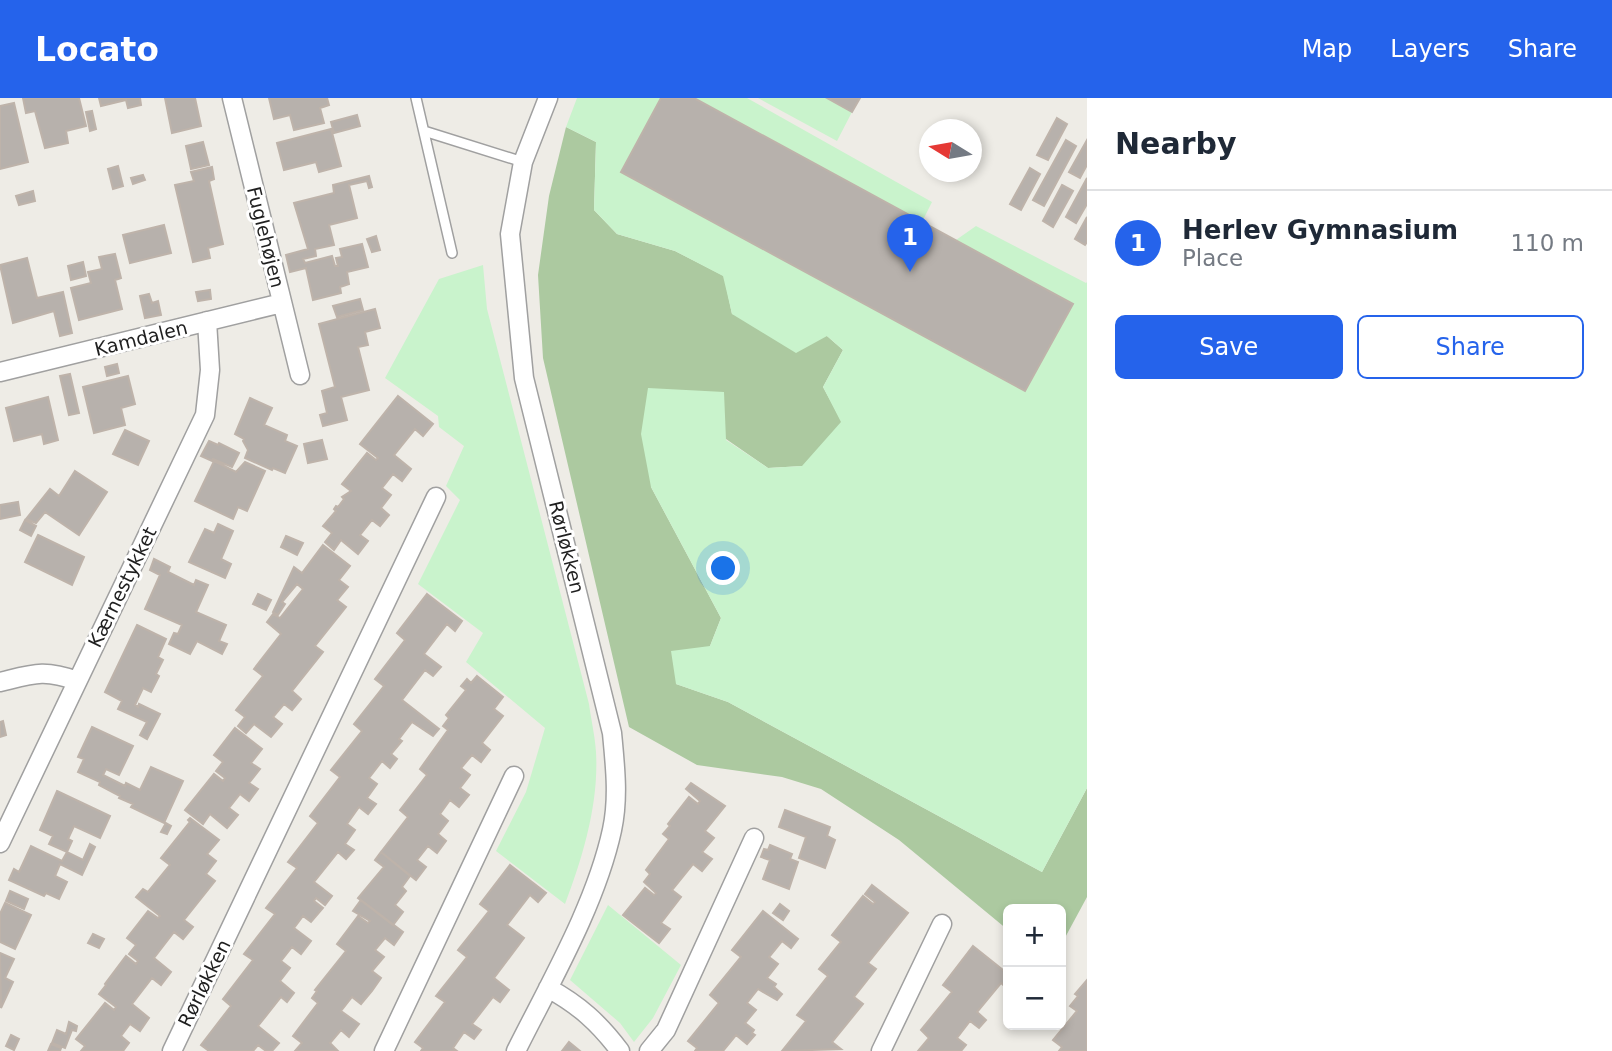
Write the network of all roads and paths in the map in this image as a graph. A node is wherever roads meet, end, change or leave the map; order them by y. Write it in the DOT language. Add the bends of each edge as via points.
graph roads {
  1 [pos="232,98"];
  2 [pos="416,98"];
  3 [pos="548,98"];
  4 [pos="424,131"];
  5 [pos="523,162"];
  6 [pos="452,253"];
  7 [pos="282,303"];
  8 [pos="207,321"];
  9 [pos="0,373"];
  10 [pos="300,375"];
  11 [pos="436,498"];
  12 [pos="77,681"];
  13 [pos="0,682"];
  14 [pos="514,776"];
  15 [pos="754,838"];
  16 [pos="0,843"];
  17 [pos="942,924"];
  18 [pos="548,988"];
  19 [pos="172,1051"];
  20 [pos="384,1051"];
  21 [pos="516,1051"];
  22 [pos="620,1051"];
  23 [pos="649,1051"];
  24 [pos="881,1051"];
  1 -- 7 [label="street, Fuglehøjen"];
  2 -- 4 [label="lane"];
  3 -- 5 [label="street, Rørløkken"];
  4 -- 5 [label="lane"];
  4 -- 6 [label="lane"];
  5 -- 18 [label="street, Rørløkken" via="510,234 524,379 612,733 616,780 612,827 600,873"];
  7 -- 8 [label="street, Kamdalen"];
  7 -- 10 [label="street, Fuglehøjen"];
  8 -- 9 [label="street, Kamdalen"];
  8 -- 12 [label="street, Kærnestykket" via="210,370 205,415"];
  11 -- 19 [label="street, Rørløkken"];
  12 -- 13 [label="street" via="55,673"];
  12 -- 16 [label="street, Kærnestykket"];
  14 -- 20 [label="street"];
  15 -- 23 [label="street" via="666,1030"];
  17 -- 24 [label="street"];
  18 -- 21 [label="street, Rørløkken"];
  18 -- 22 [label="street" via="601,1025"];
}
